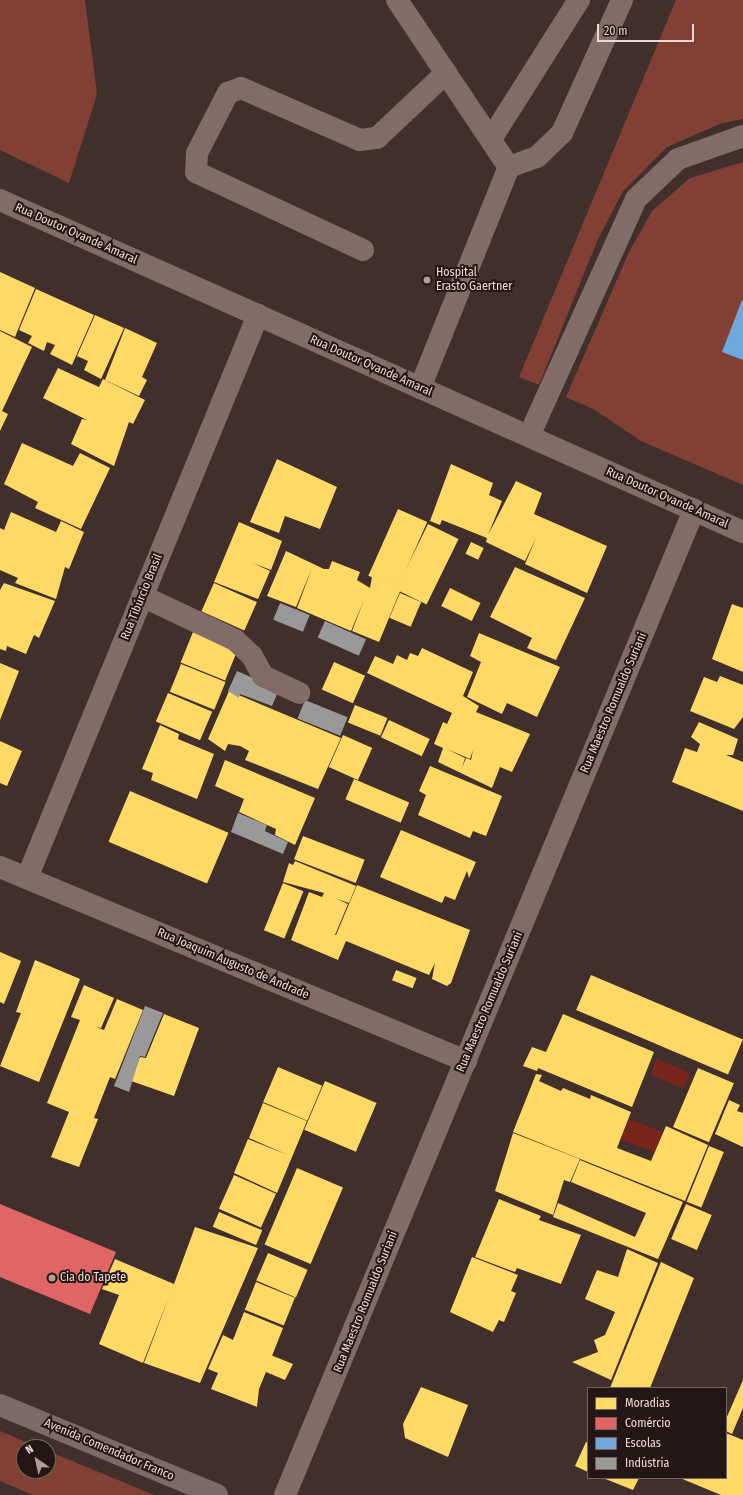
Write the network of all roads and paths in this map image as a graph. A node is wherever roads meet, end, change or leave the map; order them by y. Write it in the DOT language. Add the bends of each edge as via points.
graph roads {
  1 [pos="397,0"];
  2 [pos="578,0"];
  3 [pos="622,0"];
  4 [pos="446,73"];
  5 [pos="743,136"];
  6 [pos="491,139"];
  7 [pos="509,167"];
  8 [pos="0,200"];
  9 [pos="363,250"];
  10 [pos="258,315"];
  11 [pos="420,388"];
  12 [pos="529,436"];
  13 [pos="694,510"];
  14 [pos="743,532"];
  15 [pos="142,596"];
  16 [pos="299,692"];
  17 [pos="0,867"];
  18 [pos="26,878"];
  19 [pos="466,1061"];
  20 [pos="0,1405"];
  21 [pos="217,1495"];
  22 [pos="285,1495"];
  1 -- 4 [label="street"];
  2 -- 6 [label="street"];
  3 -- 7 [label="street" via="562,133 537,157"];
  4 -- 6 [label="street"];
  4 -- 9 [label="street" via="377,138 360,140 241,88 228,93 197,153 196,172"];
  5 -- 12 [label="street" via="678,158 636,199"];
  6 -- 7 [label="street"];
  7 -- 11 [label="street"];
  8 -- 10 [label="street, Rua Doutor Ovande Amaral"];
  10 -- 11 [label="street, Rua Doutor Ovande Amaral"];
  10 -- 15 [label="street, Rua Tibúrcio Brasil"];
  11 -- 12 [label="street, Rua Doutor Ovande Amaral"];
  12 -- 13 [label="street, Rua Doutor Ovande Amaral"];
  13 -- 14 [label="street, Rua Doutor Ovande Amaral"];
  13 -- 19 [label="street, Rua Maestro Romualdo Suriani"];
  15 -- 16 [label="street" via="235,640 252,656 263,676"];
  15 -- 18 [label="street, Rua Tibúrcio Brasil"];
  17 -- 18 [label="street, Rua Joaquim Augusto de Andrade"];
  18 -- 19 [label="street, Rua Joaquim Augusto de Andrade"];
  19 -- 22 [label="street, Rua Maestro Romualdo Suriani"];
  20 -- 21 [label="highway, Avenida Comendador Franco"];
}
